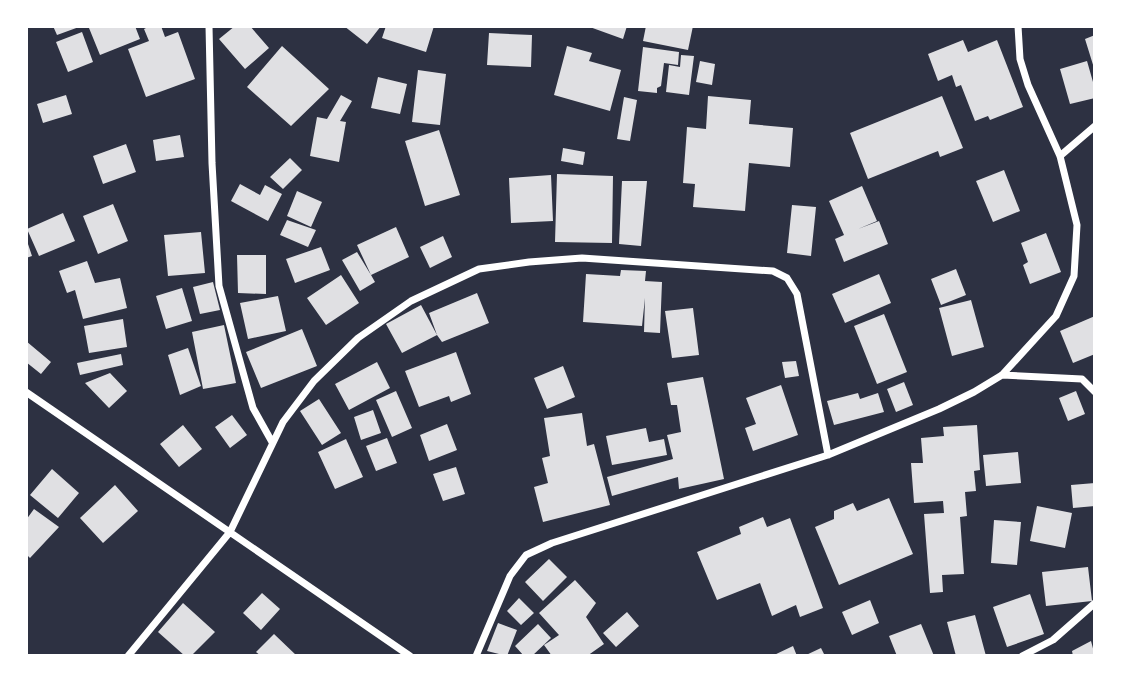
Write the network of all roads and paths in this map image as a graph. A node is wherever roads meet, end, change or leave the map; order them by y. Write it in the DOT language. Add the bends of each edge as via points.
graph roads {
  1 [pos="209,26"];
  2 [pos="1018,26"];
  3 [pos="1095,126"];
  4 [pos="1060,156"];
  5 [pos="1002,375"];
  6 [pos="26,392"];
  7 [pos="1095,392"];
  8 [pos="272,442"];
  9 [pos="828,455"];
  10 [pos="230,532"];
  11 [pos="1095,603"];
  12 [pos="128,656"];
  13 [pos="410,656"];
  14 [pos="476,656"];
  15 [pos="1022,656"];
  1 -- 8 [label="street" via="219,286 253,408"];
  2 -- 4 [label="street" via="1020,59 1028,85"];
  3 -- 4 [label="street"];
  4 -- 5 [label="street" via="1077,225 1074,276 1056,316"];
  5 -- 7 [label="street" via="1082,379"];
  5 -- 9 [label="street" via="939,409"];
  6 -- 10 [label="street"];
  8 -- 9 [label="street" via="314,381 359,338 411,301 479,270 582,258 773,271 786,278 797,294"];
  8 -- 10 [label="street"];
  9 -- 14 [label="street" via="526,555 510,576"];
  10 -- 12 [label="street"];
  10 -- 13 [label="street"];
  11 -- 15 [label="street" via="1053,640"];
}
